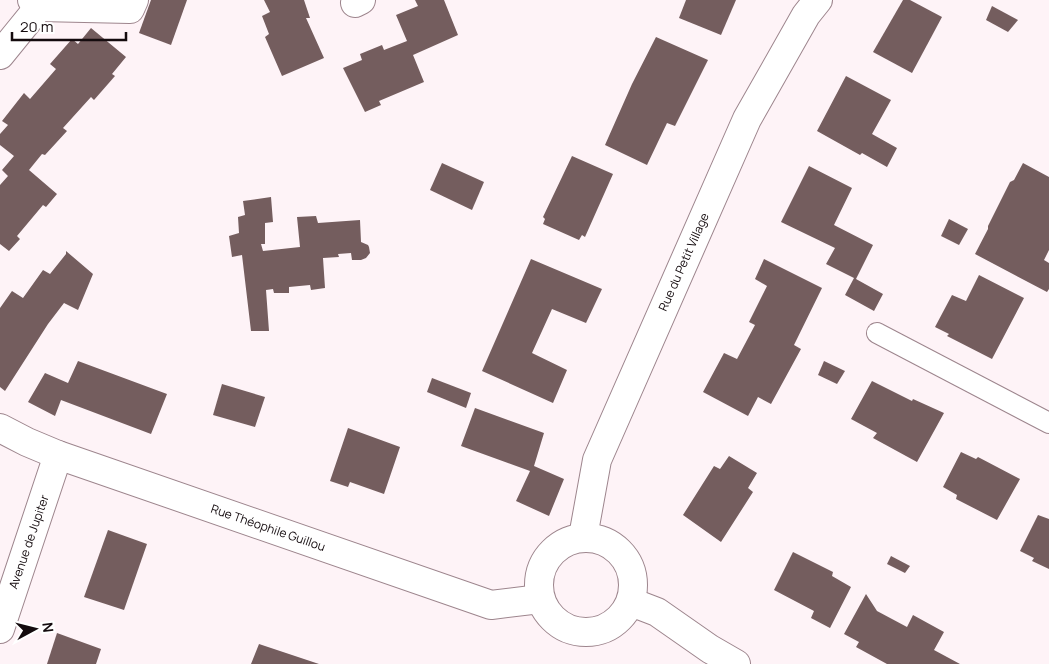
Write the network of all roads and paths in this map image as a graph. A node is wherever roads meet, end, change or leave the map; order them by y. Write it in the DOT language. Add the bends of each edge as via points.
graph roads {
  1 [pos="134,0"];
  2 [pos="818,0"];
  3 [pos="36,3"];
  4 [pos="0,54"];
  5 [pos="877,333"];
  6 [pos="1049,423"];
  7 [pos="0,428"];
  8 [pos="58,455"];
  9 [pos="583,537"];
  10 [pos="540,599"];
  11 [pos="631,602"];
  12 [pos="0,629"];
  13 [pos="736,664"];
  1 -- 3 [label="street" via="130,9"];
  2 -- 9 [label="street, Rue du Petit Village" via="806,15 747,119 600,451"];
  3 -- 4 [label="street"];
  5 -- 6 [label="lane"];
  7 -- 8 [label="street, Rue Théophile Guillou"];
  8 -- 10 [label="street, Rue Théophile Guillou" via="491,605"];
  8 -- 12 [label="street, Avenue de Jupiter"];
  9 -- 10 [label="street" via="559,545 548,556 541,570"];
  9 -- 11 [label="street" via="601,540 619,550 629,564 634,584"];
  10 -- 11 [label="street" via="557,623 575,632 594,633 624,616"];
  11 -- 13 [label="street" via="657,612"];
}
